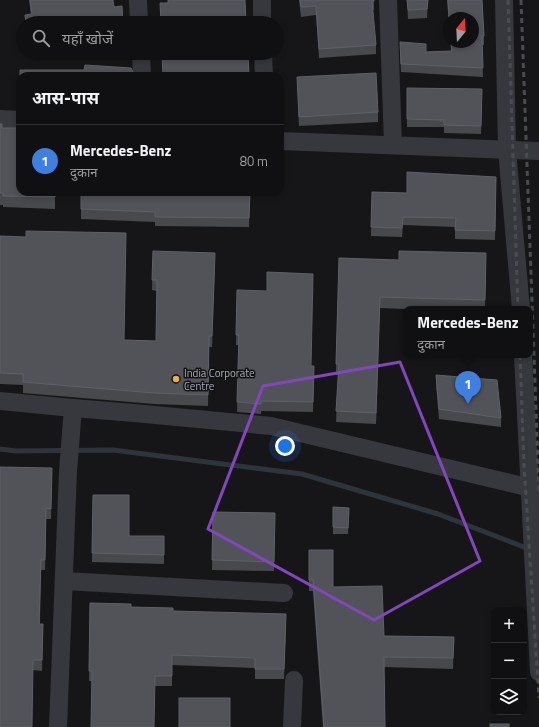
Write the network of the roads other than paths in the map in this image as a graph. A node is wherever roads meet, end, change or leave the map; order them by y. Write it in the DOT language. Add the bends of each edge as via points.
graph roads {
  1 [pos="138,0"];
  2 [pos="262,0"];
  3 [pos="388,0"];
  4 [pos="504,0"];
  5 [pos="139,16"];
  6 [pos="262,16"];
  7 [pos="141,60"];
  8 [pos="263,60"];
  9 [pos="142,72"];
  10 [pos="264,72"];
  11 [pos="0,118"];
  12 [pos="16,120"];
  13 [pos="284,141"];
  14 [pos="393,145"];
  15 [pos="507,150"];
  16 [pos="539,151"];
  17 [pos="521,306"];
  18 [pos="523,358"];
  19 [pos="0,401"];
  20 [pos="72,416"];
  21 [pos="531,488"];
  22 [pos="64,581"];
  23 [pos="284,593"];
  24 [pos="539,672"];
  25 [pos="294,680"];
  26 [pos="58,727"];
  27 [pos="292,727"];
  1 -- 5 [label="street"];
  2 -- 6 [label="street"];
  3 -- 14 [label="street"];
  4 -- 15 [label="street"];
  7 -- 9 [label="street"];
  8 -- 10 [label="street"];
  11 -- 12 [label="street"];
  13 -- 14 [label="street"];
  14 -- 15 [label="street"];
  15 -- 16 [label="street"];
  15 -- 17 [label="street"];
  18 -- 21 [label="street"];
  19 -- 20 [label="street"];
  20 -- 21 [label="street" via="150,414 271,426"];
  20 -- 22 [label="street"];
  21 -- 24 [label="street"];
  22 -- 23 [label="street"];
  22 -- 26 [label="street"];
  25 -- 27 [label="street"];
}
